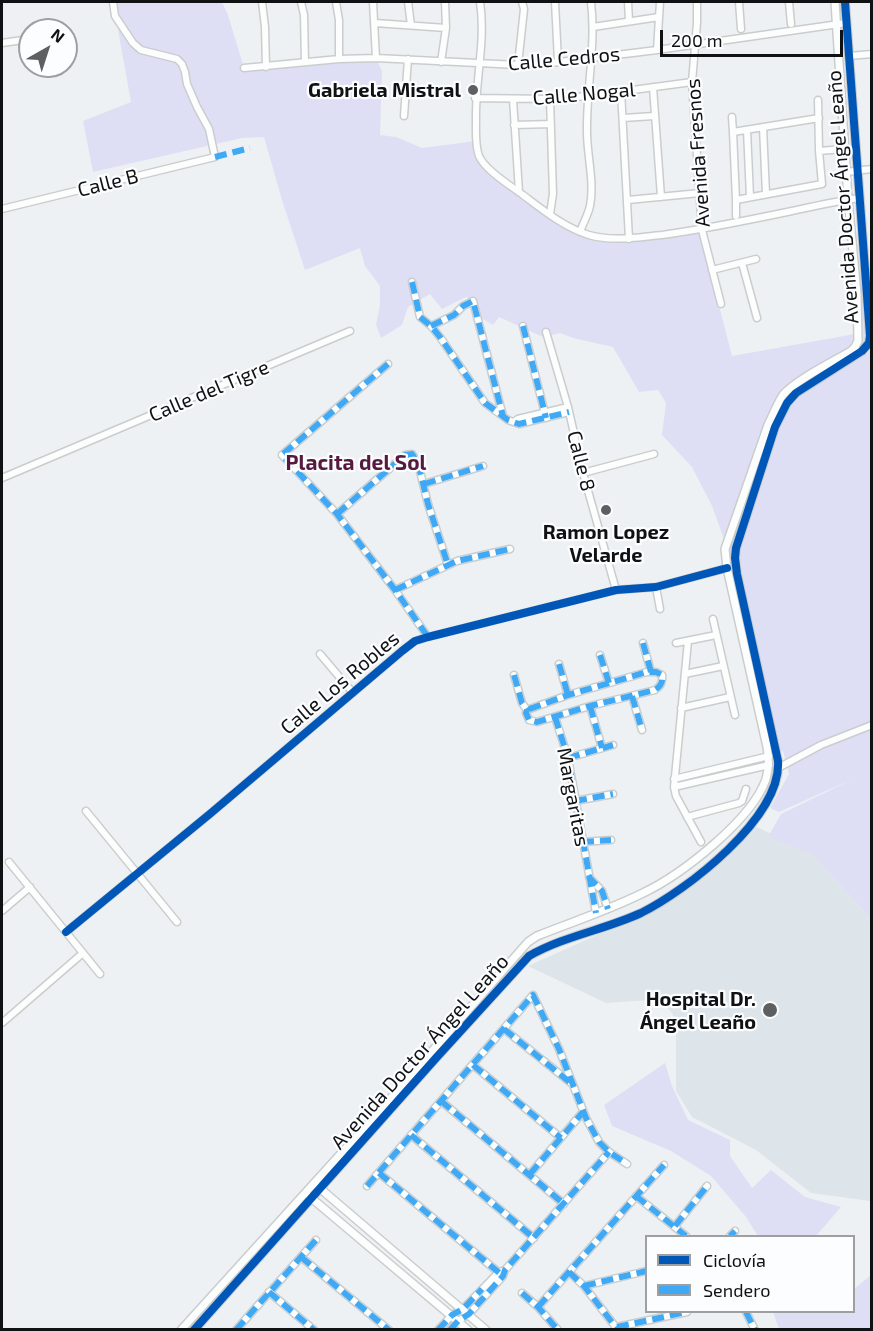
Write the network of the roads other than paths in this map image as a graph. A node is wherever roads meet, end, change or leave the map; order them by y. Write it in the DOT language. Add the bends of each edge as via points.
graph roads {
  1 [pos="113,2"];
  2 [pos="262,2"];
  3 [pos="301,2"];
  4 [pos="336,2"];
  5 [pos="374,2"];
  6 [pos="408,2"];
  7 [pos="445,2"];
  8 [pos="480,2"];
  9 [pos="522,2"];
  10 [pos="555,2"];
  11 [pos="591,2"];
  12 [pos="628,2"];
  13 [pos="660,2"];
  14 [pos="697,2"];
  15 [pos="739,2"];
  16 [pos="789,2"];
  17 [pos="835,2"];
  18 [pos="845,2"];
  19 [pos="659,17"];
  20 [pos="629,21"];
  21 [pos="375,22"];
  22 [pos="846,23"];
  23 [pos="790,24"];
  24 [pos="836,24"];
  25 [pos="411,25"];
  26 [pos="592,27"];
  27 [pos="446,28"];
  28 [pos="741,29"];
  29 [pos="18,41"];
  30 [pos="2,43"];
  31 [pos="694,44"];
  32 [pos="657,50"];
  33 [pos="872,54"];
  34 [pos="849,56"];
  35 [pos="376,58"];
  36 [pos="592,58"];
  37 [pos="339,59"];
  38 [pos="408,59"];
  39 [pos="558,61"];
  40 [pos="305,62"];
  41 [pos="441,62"];
  42 [pos="480,63"];
  43 [pos="518,65"];
  44 [pos="266,67"];
  45 [pos="244,68"];
  46 [pos="692,82"];
  47 [pos="653,87"];
  48 [pos="621,91"];
  49 [pos="588,96"];
  50 [pos="476,98"];
  51 [pos="513,99"];
  52 [pos="550,99"];
  53 [pos="818,100"];
  54 [pos="404,116"];
  55 [pos="654,116"];
  56 [pos="732,117"];
  57 [pos="623,118"];
  58 [pos="819,118"];
  59 [pos="551,124"];
  60 [pos="514,125"];
  61 [pos="763,127"];
  62 [pos="747,130"];
  63 [pos="733,132"];
  64 [pos="844,149"];
  65 [pos="819,150"];
  66 [pos="872,169"];
  67 [pos="857,171"];
  68 [pos="846,172"];
  69 [pos="519,192"];
  70 [pos="700,193"];
  71 [pos="766,194"];
  72 [pos="661,197"];
  73 [pos="750,197"];
  74 [pos="860,198"];
  75 [pos="848,199"];
  76 [pos="628,200"];
  77 [pos="736,200"];
  78 [pos="2,209"];
  79 [pos="549,214"];
  80 [pos="736,216"];
  81 [pos="702,230"];
  82 [pos="580,232"];
  83 [pos="629,239"];
  84 [pos="756,259"];
  85 [pos="742,262"];
  86 [pos="711,270"];
  87 [pos="412,282"];
  88 [pos="869,293"];
  89 [pos="857,294"];
  90 [pos="721,304"];
  91 [pos="757,318"];
  92 [pos="869,322"];
  93 [pos="858,324"];
  94 [pos="431,326"];
  95 [pos="523,326"];
  96 [pos="350,331"];
  97 [pos="546,332"];
  98 [pos="388,364"];
  99 [pos="569,410"];
  100 [pos="545,415"];
  101 [pos="503,416"];
  102 [pos="654,454"];
  103 [pos="483,466"];
  104 [pos="583,473"];
  105 [pos="2,478"];
  106 [pos="424,484"];
  107 [pos="337,514"];
  108 [pos="510,549"];
  109 [pos="448,565"];
  110 [pos="727,568"];
  111 [pos="656,587"];
  112 [pos="395,590"];
  113 [pos="616,590"];
  114 [pos="660,609"];
  115 [pos="712,619"];
  116 [pos="716,635"];
  117 [pos="428,637"];
  118 [pos="688,641"];
  119 [pos="643,643"];
  120 [pos="676,644"];
  121 [pos="320,654"];
  122 [pos="600,655"];
  123 [pos="559,664"];
  124 [pos="723,666"];
  125 [pos="651,672"];
  126 [pos="685,674"];
  127 [pos="514,675"];
  128 [pos="609,683"];
  129 [pos="353,693"];
  130 [pos="568,695"];
  131 [pos="632,696"];
  132 [pos="730,697"];
  133 [pos="590,706"];
  134 [pos="681,708"];
  135 [pos="527,710"];
  136 [pos="735,715"];
  137 [pos="555,717"];
  138 [pos="872,726"];
  139 [pos="642,730"];
  140 [pos="613,745"];
  141 [pos="602,748"];
  142 [pos="769,756"];
  143 [pos="568,758"];
  144 [pos="744,762"];
  145 [pos="769,765"];
  146 [pos="778,768"];
  147 [pos="746,770"];
  148 [pos="674,779"];
  149 [pos="674,787"];
  150 [pos="746,789"];
  151 [pos="612,794"];
  152 [pos="575,801"];
  153 [pos="86,811"];
  154 [pos="687,817"];
  155 [pos="611,840"];
  156 [pos="582,842"];
  157 [pos="701,842"];
  158 [pos="9,862"];
  159 [pos="138,873"];
  160 [pos="588,876"];
  161 [pos="30,887"];
  162 [pos="608,909"];
  163 [pos="2,911"];
  164 [pos="596,913"];
  165 [pos="177,922"];
  166 [pos="66,932"];
  167 [pos="84,953"];
  168 [pos="100,974"];
  169 [pos="2,1023"];
  170 [pos="504,1029"];
  171 [pos="472,1065"];
  172 [pos="573,1085"];
  173 [pos="441,1101"];
  174 [pos="584,1112"];
  175 [pos="411,1134"];
  176 [pos="561,1138"];
  177 [pos="609,1152"];
  178 [pos="627,1164"];
  179 [pos="664,1165"];
  180 [pos="379,1173"];
  181 [pos="530,1174"];
  182 [pos="313,1183"];
  183 [pos="367,1186"];
  184 [pos="707,1186"];
  185 [pos="320,1188"];
  186 [pos="304,1194"];
  187 [pos="636,1196"];
  188 [pos="311,1198"];
  189 [pos="564,1204"];
  190 [pos="675,1226"];
  191 [pos="685,1235"];
  192 [pos="534,1238"];
  193 [pos="316,1240"];
  194 [pos="253,1250"];
  195 [pos="260,1256"];
  196 [pos="301,1257"];
  197 [pos="645,1271"];
  198 [pos="568,1272"];
  199 [pos="502,1273"];
  200 [pos="584,1286"];
  201 [pos="270,1292"];
  202 [pos="522,1293"];
  203 [pos="538,1307"];
  204 [pos="466,1312"];
  205 [pos="679,1313"];
  206 [pos="747,1313"];
  207 [pos="452,1315"];
  208 [pos="458,1321"];
  209 [pos="751,1321"];
  210 [pos="618,1328"];
  211 [pos="181,1329"];
  212 [pos="195,1329"];
  213 [pos="238,1329"];
  214 [pos="314,1329"];
  215 [pos="389,1329"];
  216 [pos="438,1329"];
  217 [pos="450,1329"];
  218 [pos="468,1329"];
  219 [pos="486,1329"];
  220 [pos="558,1329"];
  221 [pos="747,1329"];
  222 [pos="755,1329"];
  1 -- 78 [label="street, Calle B" via="115,16 133,43 141,50 177,59 182,64 187,84 209,129 215,157"];
  2 -- 44 [label="street"];
  3 -- 40 [label="street"];
  4 -- 37 [label="street"];
  5 -- 21 [label="street"];
  6 -- 25 [label="street"];
  7 -- 27 [label="street"];
  8 -- 42 [label="street"];
  9 -- 43 [label="street"];
  10 -- 39 [label="street"];
  11 -- 26 [label="street"];
  12 -- 20 [label="street"];
  13 -- 19 [label="street"];
  14 -- 31 [label="street, Avenida Fresnos"];
  15 -- 28 [label="street"];
  16 -- 23 [label="street"];
  17 -- 24 [label="street, Avenida Doctor Ángel Leaño"];
  18 -- 22 [label="street, Avenida Doctor Ángel Leaño"];
  19 -- 20 [label="street"];
  19 -- 32 [label="street"];
  20 -- 26 [label="street"];
  21 -- 25 [label="street"];
  21 -- 35 [label="street"];
  22 -- 24 [label="street, Calle Cedros"];
  22 -- 34 [label="street, Avenida Doctor Ángel Leaño"];
  24 -- 31 [label="street, Calle Cedros"];
  24 -- 64 [label="street, Avenida Doctor Ángel Leaño"];
  25 -- 27 [label="street"];
  26 -- 36 [label="street"];
  27 -- 41 [label="street"];
  29 -- 30 [label="street"];
  31 -- 32 [label="street, Calle Cedros"];
  31 -- 46 [label="street, Avenida Fresnos"];
  32 -- 36 [label="street, Calle Cedros"];
  33 -- 34 [label="street"];
  34 -- 67 [label="street, Avenida Doctor Ángel Leaño"];
  35 -- 37 [label="street, Calle Cedros"];
  35 -- 38 [label="street, Calle Cedros"];
  36 -- 39 [label="street, Calle Cedros"];
  36 -- 49 [label="street"];
  37 -- 40 [label="street, Calle Cedros"];
  38 -- 41 [label="street, Calle Cedros"];
  38 -- 54 [label="street"];
  39 -- 43 [label="street, Calle Cedros"];
  40 -- 44 [label="street, Calle Cedros"];
  41 -- 42 [label="street, Calle Cedros"];
  42 -- 43 [label="street, Calle Cedros"];
  42 -- 50 [label="street"];
  44 -- 45 [label="street, Calle Cedros"];
  46 -- 47 [label="street, Calle Nogal"];
  46 -- 70 [label="street, Avenida Fresnos"];
  47 -- 48 [label="street, Calle Nogal"];
  47 -- 55 [label="street"];
  48 -- 49 [label="street, Calle Nogal"];
  48 -- 57 [label="street"];
  49 -- 52 [label="street, Calle Nogal"];
  49 -- 82 [label="street" via="591,199"];
  50 -- 51 [label="street, Calle Nogal"];
  50 -- 69 [label="street" via="476,141 481,160"];
  51 -- 52 [label="street, Calle Nogal"];
  51 -- 60 [label="street"];
  52 -- 59 [label="street"];
  53 -- 58 [label="street"];
  55 -- 57 [label="street, Calle Nogal"];
  55 -- 72 [label="street"];
  56 -- 63 [label="street"];
  57 -- 76 [label="street"];
  58 -- 61 [label="street"];
  58 -- 65 [label="street"];
  59 -- 60 [label="street, Calle Nogal"];
  59 -- 79 [label="street" via="553,194"];
  60 -- 69 [label="street"];
  61 -- 62 [label="street"];
  61 -- 71 [label="street"];
  62 -- 63 [label="street"];
  62 -- 73 [label="street"];
  63 -- 77 [label="street"];
  64 -- 65 [label="street"];
  64 -- 68 [label="street, Avenida Doctor Ángel Leaño"];
  65 -- 71 [label="street" via="822,184"];
  66 -- 67 [label="street"];
  67 -- 68 [label="street"];
  67 -- 74 [label="street, Avenida Doctor Ángel Leaño"];
  68 -- 75 [label="street, Avenida Doctor Ángel Leaño"];
  69 -- 79 [label="street"];
  70 -- 72 [label="street"];
  70 -- 81 [label="street, Avenida Fresnos"];
  71 -- 73 [label="street"];
  72 -- 76 [label="street"];
  73 -- 77 [label="street"];
  74 -- 75 [label="street"];
  74 -- 88 [label="street, Avenida Doctor Ángel Leaño"];
  75 -- 81 [label="street"];
  75 -- 89 [label="street, Avenida Doctor Ángel Leaño"];
  76 -- 83 [label="street"];
  77 -- 80 [label="street"];
  79 -- 82 [label="street"];
  81 -- 83 [label="street"];
  81 -- 86 [label="street, Avenida Fresnos"];
  82 -- 83 [label="street"];
  84 -- 85 [label="street"];
  85 -- 86 [label="street"];
  85 -- 91 [label="street"];
  86 -- 90 [label="street, Avenida Fresnos"];
  87 -- 94 [label="street" via="420,317"];
  88 -- 89 [label="street"];
  88 -- 92 [label="street, Avenida Doctor Ángel Leaño"];
  89 -- 93 [label="street, Avenida Doctor Ángel Leaño"];
  92 -- 93 [label="street" via="862,319"];
  92 -- 146 [label="street, Avenida Doctor Ángel Leaño" via="869,343 862,351 796,393 787,403 775,427 736,548 737,574"];
  93 -- 110 [label="street, Avenida Doctor Ángel Leaño" via="855,347 793,386 775,409 726,546"];
  94 -- 101 [label="street" via="485,403"];
  94 -- 101 [label="street" via="473,301"];
  95 -- 100 [label="street"];
  96 -- 105 [label="street, Calle del Tigre"];
  97 -- 99 [label="street, Calle 8"];
  98 -- 107 [label="street" via="282,454"];
  99 -- 100 [label="street"];
  99 -- 104 [label="street, Calle 8"];
  100 -- 101 [label="street" via="519,423"];
  102 -- 104 [label="street"];
  103 -- 106 [label="street"];
  104 -- 113 [label="street, Calle 8"];
  106 -- 107 [label="street" via="418,463 412,454 405,455"];
  106 -- 109 [label="street"];
  107 -- 112 [label="street"];
  108 -- 109 [label="street"];
  109 -- 112 [label="street"];
  110 -- 111 [label="street, Calle Los Robles"];
  110 -- 142 [label="street, Avenida Doctor Ángel Leaño"];
  111 -- 113 [label="street, Calle Los Robles"];
  111 -- 114 [label="street"];
  112 -- 117 [label="street"];
  113 -- 117 [label="street, Calle Los Robles"];
  115 -- 116 [label="street"];
  116 -- 118 [label="street"];
  116 -- 124 [label="street"];
  117 -- 129 [label="street, Calle Los Robles" via="415,641"];
  118 -- 120 [label="street"];
  118 -- 126 [label="street"];
  119 -- 125 [label="street"];
  121 -- 129 [label="street"];
  122 -- 128 [label="street"];
  123 -- 130 [label="street"];
  124 -- 126 [label="street"];
  124 -- 132 [label="street"];
  125 -- 128 [label="street"];
  125 -- 131 [label="street" via="662,675 659,687"];
  126 -- 134 [label="street"];
  127 -- 135 [label="street"];
  128 -- 130 [label="street"];
  129 -- 159 [label="street, Calle Los Robles"];
  130 -- 135 [label="street"];
  131 -- 133 [label="street"];
  131 -- 139 [label="street"];
  132 -- 134 [label="street"];
  132 -- 136 [label="street"];
  133 -- 137 [label="street"];
  133 -- 141 [label="street"];
  134 -- 148 [label="street"];
  135 -- 137 [label="street" via="529,720"];
  137 -- 143 [label="street, Margaritas"];
  138 -- 146 [label="street" via="821,745"];
  140 -- 141 [label="street"];
  141 -- 143 [label="street"];
  142 -- 144 [label="street"];
  142 -- 145 [label="street, Avenida Doctor Ángel Leaño"];
  143 -- 152 [label="street, Margaritas"];
  144 -- 147 [label="street"];
  144 -- 148 [label="street"];
  145 -- 147 [label="street"];
  145 -- 162 [label="street, Avenida Doctor Ángel Leaño" via="760,791 722,837 674,875"];
  146 -- 185 [label="street, Avenida Doctor Ángel Leaño" via="769,797 751,824 686,885 657,905 529,956"];
  147 -- 149 [label="street"];
  148 -- 149 [label="street"];
  149 -- 154 [label="street"];
  150 -- 154 [label="street" via="740,803"];
  151 -- 152 [label="street"];
  152 -- 156 [label="street, Margaritas"];
  153 -- 159 [label="street"];
  154 -- 157 [label="street"];
  155 -- 156 [label="street"];
  156 -- 160 [label="street, Margaritas"];
  158 -- 161 [label="street"];
  159 -- 165 [label="street"];
  159 -- 166 [label="street, Calle Los Robles"];
  160 -- 162 [label="street, Margaritas" via="602,891"];
  160 -- 164 [label="street, Margaritas"];
  161 -- 163 [label="street"];
  161 -- 166 [label="street"];
  162 -- 164 [label="street, Avenida Doctor Ángel Leaño"];
  164 -- 182 [label="street, Avenida Doctor Ángel Leaño" via="528,942"];
  166 -- 167 [label="street"];
  167 -- 168 [label="street"];
  167 -- 169 [label="street"];
  170 -- 171 [label="street"];
  170 -- 172 [label="street"];
  170 -- 172 [label="street" via="533,996"];
  171 -- 173 [label="street"];
  171 -- 176 [label="street"];
  172 -- 174 [label="street"];
  173 -- 175 [label="street"];
  173 -- 181 [label="street"];
  174 -- 176 [label="street"];
  174 -- 177 [label="street" via="599,1142"];
  175 -- 180 [label="street"];
  175 -- 192 [label="street"];
  176 -- 181 [label="street"];
  177 -- 178 [label="street"];
  177 -- 189 [label="street"];
  179 -- 187 [label="street"];
  180 -- 183 [label="street"];
  180 -- 199 [label="street"];
  181 -- 189 [label="street"];
  182 -- 185 [label="street"];
  182 -- 186 [label="street, Avenida Doctor Ángel Leaño"];
  184 -- 190 [label="street"];
  185 -- 188 [label="street, Avenida Doctor Ángel Leaño"];
  185 -- 204 [label="street"];
  186 -- 188 [label="street"];
  186 -- 194 [label="street, Avenida Doctor Ángel Leaño"];
  187 -- 190 [label="street"];
  187 -- 198 [label="street"];
  188 -- 195 [label="street, Avenida Doctor Ángel Leaño"];
  188 -- 207 [label="street"];
  189 -- 192 [label="street"];
  190 -- 191 [label="street"];
  192 -- 199 [label="street"];
  193 -- 196 [label="street"];
  194 -- 195 [label="street"];
  194 -- 211 [label="street, Avenida Doctor Ángel Leaño"];
  195 -- 212 [label="street, Avenida Doctor Ángel Leaño"];
  196 -- 201 [label="street"];
  196 -- 215 [label="street"];
  197 -- 200 [label="street"];
  198 -- 200 [label="street"];
  198 -- 203 [label="street"];
  199 -- 204 [label="street"];
  200 -- 210 [label="street"];
  201 -- 213 [label="street"];
  201 -- 214 [label="street"];
  202 -- 203 [label="street"];
  203 -- 220 [label="street"];
  204 -- 207 [label="street"];
  204 -- 208 [label="street"];
  204 -- 219 [label="street"];
  205 -- 210 [label="street"];
  206 -- 209 [label="street"];
  207 -- 208 [label="street"];
  207 -- 216 [label="street"];
  208 -- 217 [label="street"];
  208 -- 218 [label="street"];
  209 -- 221 [label="street"];
  209 -- 222 [label="street"];
}
